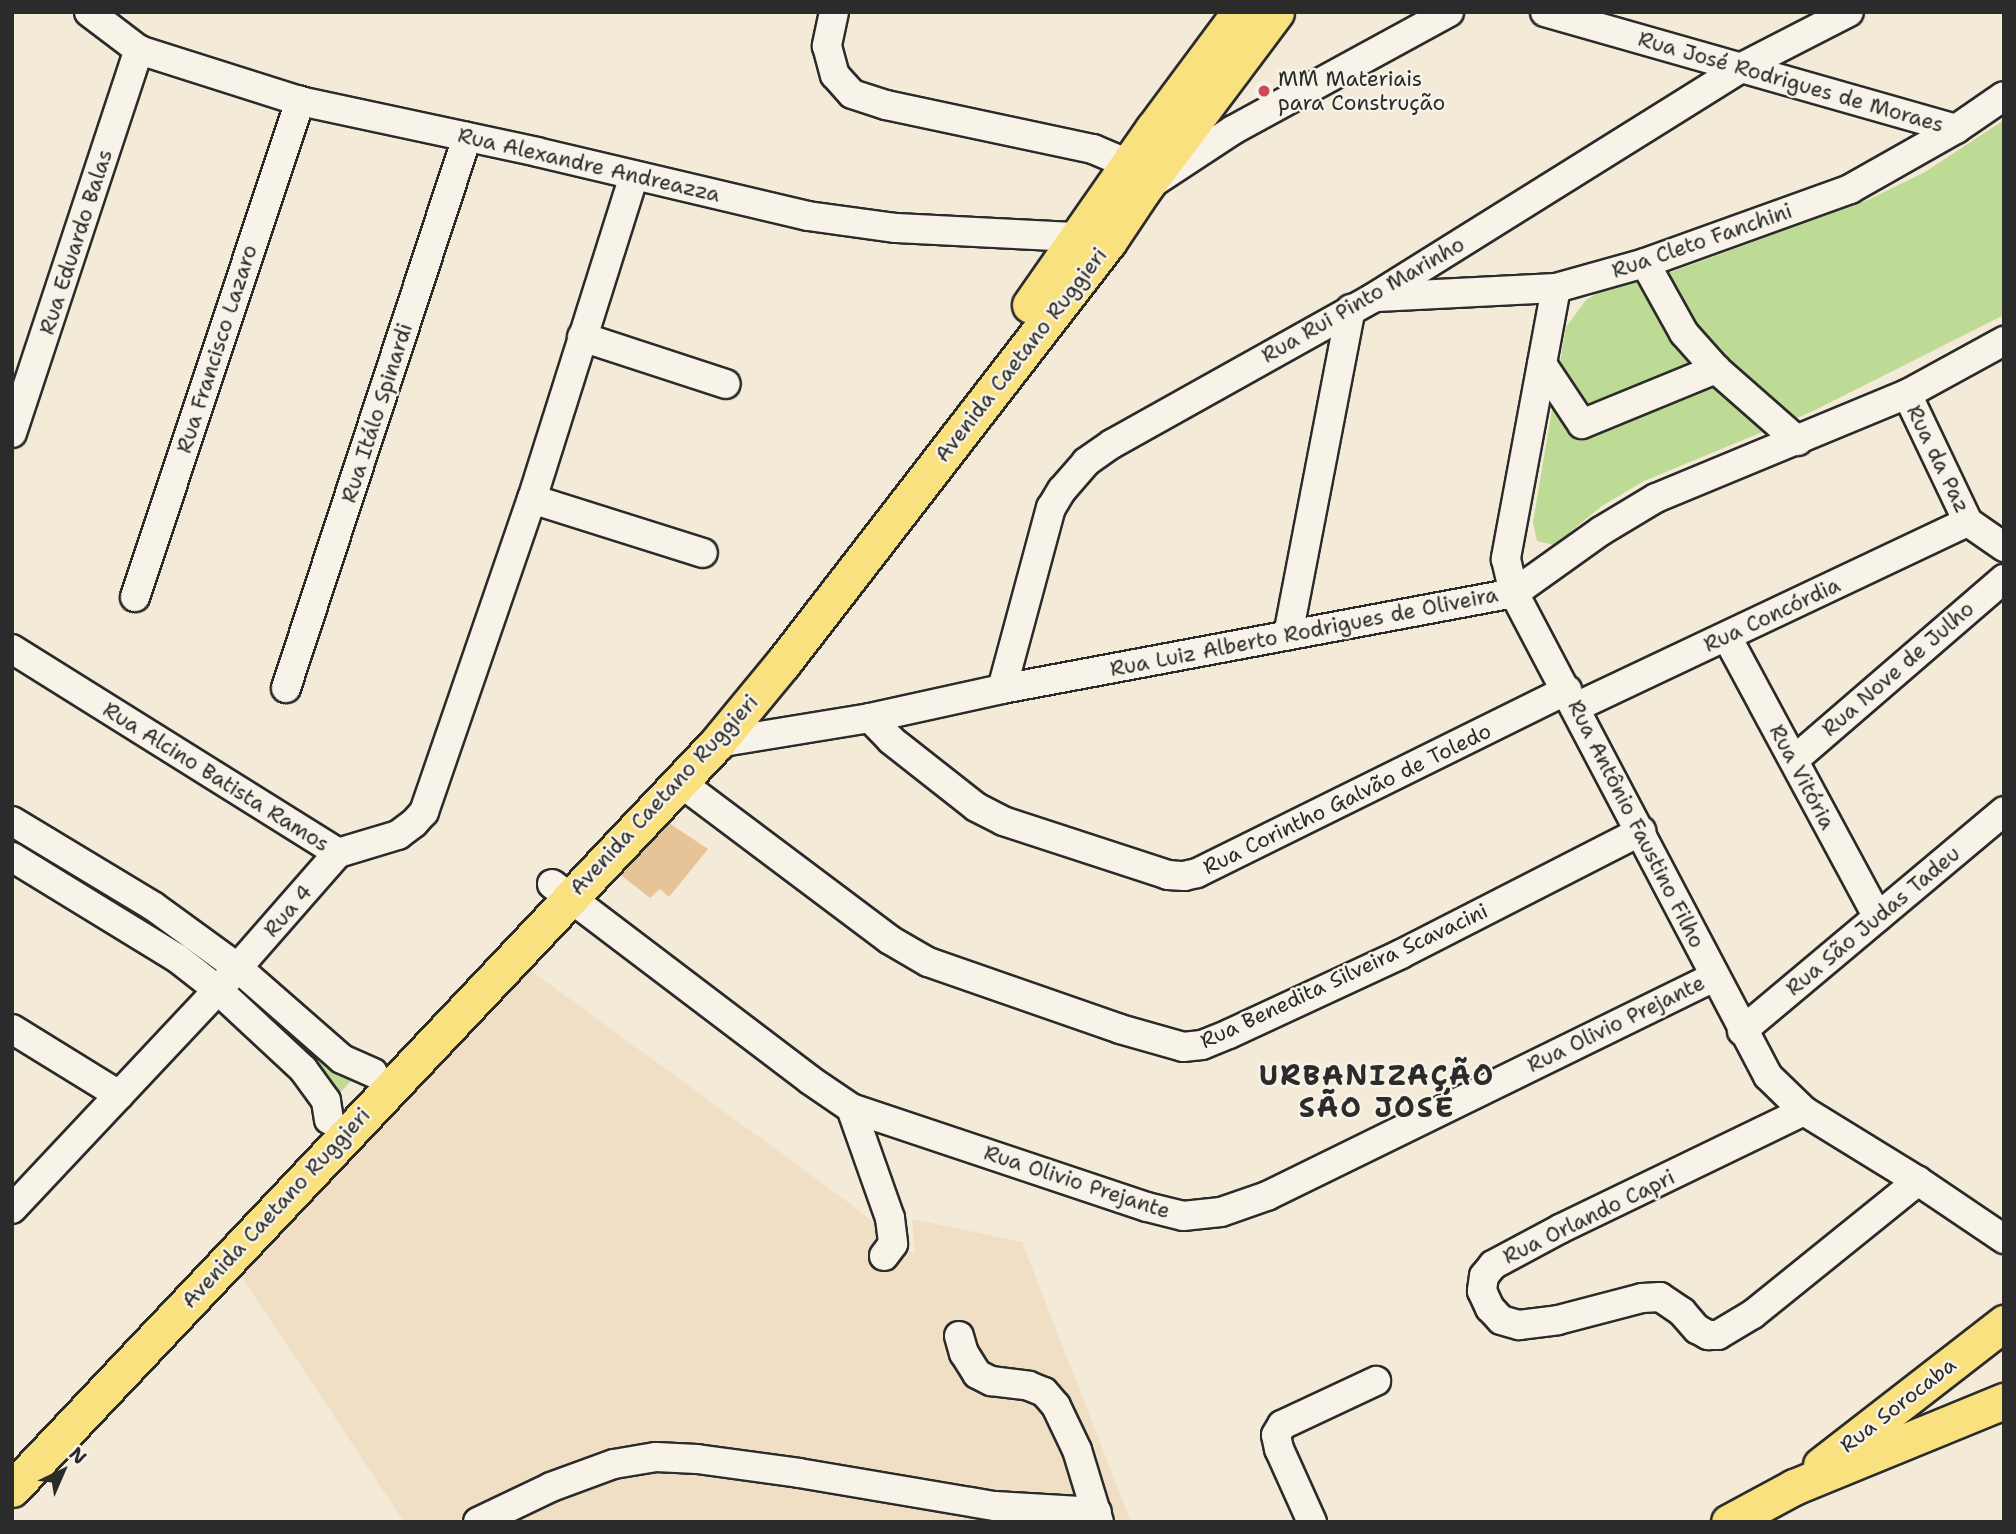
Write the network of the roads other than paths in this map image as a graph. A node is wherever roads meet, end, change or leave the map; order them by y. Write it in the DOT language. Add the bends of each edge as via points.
graph roads {
  1 [pos="89,12"];
  2 [pos="834,12"];
  3 [pos="1241,12"];
  4 [pos="1276,12"];
  5 [pos="1449,12"];
  6 [pos="1545,12"];
  7 [pos="1849,12"];
  8 [pos="139,50"];
  9 [pos="1742,67"];
  10 [pos="2004,96"];
  11 [pos="300,101"];
  12 [pos="1956,129"];
  13 [pos="1233,130"];
  14 [pos="1168,132"];
  15 [pos="467,137"];
  16 [pos="634,176"];
  17 [pos="1136,177"];
  18 [pos="1095,238"];
  19 [pos="1645,264"];
  20 [pos="1556,288"];
  21 [pos="1362,303"];
  22 [pos="582,337"];
  23 [pos="2004,341"];
  24 [pos="1542,364"];
  25 [pos="1716,369"];
  26 [pos="726,384"];
  27 [pos="1907,394"];
  28 [pos="12,433"];
  29 [pos="1798,441"];
  30 [pos="532,499"];
  31 [pos="1968,522"];
  32 [pos="2002,541"];
  33 [pos="703,553"];
  34 [pos="2004,579"];
  35 [pos="1514,593"];
  36 [pos="135,597"];
  37 [pos="1288,635"];
  38 [pos="1727,637"];
  39 [pos="12,649"];
  40 [pos="286,688"];
  41 [pos="1002,688"];
  42 [pos="1572,699"];
  43 [pos="870,718"];
  44 [pos="717,743"];
  45 [pos="1794,760"];
  46 [pos="681,783"];
  47 [pos="2004,811"];
  48 [pos="12,821"];
  49 [pos="1641,831"];
  50 [pos="54,846"];
  51 [pos="338,853"];
  52 [pos="12,857"];
  53 [pos="38,873"];
  54 [pos="561,890"];
  55 [pos="1878,917"];
  56 [pos="238,968"];
  57 [pos="1714,977"];
  58 [pos="218,990"];
  59 [pos="12,1030"];
  60 [pos="1742,1031"];
  61 [pos="373,1073"];
  62 [pos="119,1095"];
  63 [pos="851,1108"];
  64 [pos="1804,1111"];
  65 [pos="329,1120"];
  66 [pos="1918,1181"];
  67 [pos="14,1204"];
  68 [pos="2004,1240"];
  69 [pos="884,1255"];
  70 [pos="2004,1324"];
  71 [pos="960,1336"];
  72 [pos="1376,1381"];
  73 [pos="2004,1401"];
  74 [pos="12,1459"];
  75 [pos="1794,1487"];
  76 [pos="12,1489"];
  77 [pos="1098,1517"];
  78 [pos="478,1522"];
  79 [pos="1312,1522"];
  80 [pos="1729,1522"];
  1 -- 8 [label="street, Rua Alexandre Andreazza"];
  2 -- 17 [label="street" via="827,46 835,75 852,94 1093,149"];
  3 -- 14 [label="main road, Avenida Caetano Ruggieri"];
  4 -- 14 [label="main road, Avenida Caetano Ruggieri"];
  5 -- 13 [label="street"];
  6 -- 9 [label="street, Rua José Rodrigues de Moraes"];
  7 -- 9 [label="street, Rua Rui Pinto Marinho"];
  8 -- 11 [label="street, Rua Alexandre Andreazza"];
  8 -- 28 [label="street, Rua Eduardo Balas"];
  9 -- 12 [label="street, Rua José Rodrigues de Moraes"];
  9 -- 21 [label="street, Rua Rui Pinto Marinho"];
  10 -- 12 [label="street, Rua Cleto Fanchini"];
  11 -- 15 [label="street, Rua Alexandre Andreazza"];
  11 -- 36 [label="street, Rua Francisco Lazaro"];
  12 -- 19 [label="street, Rua Cleto Fanchini" via="1850,189"];
  13 -- 14 [label="street"];
  13 -- 17 [label="street"];
  14 -- 17 [label="main road, Avenida Caetano Ruggieri"];
  15 -- 16 [label="street, Rua Alexandre Andreazza"];
  15 -- 40 [label="street, Rua Itálo Spinardi"];
  16 -- 18 [label="street, Rua Alexandre Andreazza" via="808,216 896,228"];
  16 -- 22 [label="street"];
  17 -- 18 [label="main road, Avenida Caetano Ruggieri"];
  18 -- 44 [label="main road, Avenida Caetano Ruggieri" via="783,663"];
  18 -- 54 [label="main road, Avenida Caetano Ruggieri" via="950,414 736,688"];
  19 -- 20 [label="street, Rua Cleto Fanchini"];
  19 -- 25 [label="street" via="1684,333"];
  20 -- 21 [label="street, Rua Cleto Fanchini"];
  20 -- 24 [label="street, Rua Antônio Faustino Filho"];
  21 -- 37 [label="street"];
  21 -- 41 [label="street, Rua Rui Pinto Marinho" via="1086,462 1051,508"];
  22 -- 26 [label="street"];
  22 -- 30 [label="street"];
  23 -- 27 [label="street, Rua Luiz Alberto Rodrigues de Oliveira"];
  24 -- 25 [label="street" via="1583,424"];
  24 -- 35 [label="street, Rua Antônio Faustino Filho" via="1506,559"];
  25 -- 29 [label="street"];
  27 -- 29 [label="street, Rua Luiz Alberto Rodrigues de Oliveira"];
  27 -- 31 [label="street, Rua da Paz"];
  29 -- 35 [label="street, Rua Luiz Alberto Rodrigues de Oliveira" via="1656,498"];
  30 -- 33 [label="street"];
  30 -- 51 [label="street, Rua Alcino Batista Ramos" via="424,812 398,835"];
  31 -- 32 [label="street, Rua da Paz"];
  31 -- 38 [label="street, Rua Concórdia"];
  34 -- 45 [label="street, Rua Nove de Julho"];
  35 -- 37 [label="street, Rua Luiz Alberto Rodrigues de Oliveira"];
  35 -- 42 [label="street, Rua Antônio Faustino Filho"];
  37 -- 41 [label="street, Rua Luiz Alberto Rodrigues de Oliveira"];
  38 -- 42 [label="street, Rua Concórdia"];
  38 -- 45 [label="street, Rua Vitória"];
  39 -- 51 [label="street, Rua Alcino Batista Ramos"];
  41 -- 43 [label="street, Rua Luiz Alberto Rodrigues de Oliveira"];
  42 -- 43 [label="street, Rua Corintho Galvão de Toledo" via="1184,876 1168,875 1003,821 976,807"];
  42 -- 49 [label="street, Rua Antônio Faustino Filho"];
  43 -- 44 [label="street, Rua Luiz Alberto Rodrigues de Oliveira"];
  44 -- 46 [label="main road, Avenida Caetano Ruggieri"];
  45 -- 55 [label="street, Rua Vitória"];
  46 -- 49 [label="street, Rua Benedita Silveira Scavacini" via="890,940 928,962 1183,1047 1229,1034 1402,954"];
  46 -- 54 [label="main road, Avenida Caetano Ruggieri"];
  47 -- 55 [label="street, Rua São Judas Tadeu"];
  48 -- 50 [label="street"];
  49 -- 57 [label="street, Rua Antônio Faustino Filho"];
  50 -- 53 [label="street"];
  50 -- 56 [label="street" via="153,906"];
  51 -- 56 [label="street, Rua 4"];
  52 -- 53 [label="street"];
  53 -- 58 [label="street" via="177,958"];
  54 -- 61 [label="main road, Avenida Caetano Ruggieri"];
  54 -- 63 [label="street, Rua Olivio Prejante"];
  54 -- 76 [label="main road, Avenida Caetano Ruggieri"];
  55 -- 60 [label="street, Rua São Judas Tadeu"];
  56 -- 58 [label="street, Rua 4"];
  56 -- 61 [label="street" via="342,1059"];
  57 -- 60 [label="street, Rua Antônio Faustino Filho"];
  57 -- 63 [label="street, Rua Olivio Prejante" via="1267,1196 1221,1212 1183,1216 1147,1207"];
  58 -- 62 [label="street, Rua 4"];
  58 -- 65 [label="street" via="303,1069 326,1101"];
  59 -- 62 [label="street"];
  60 -- 64 [label="street, Rua Antônio Faustino Filho" via="1768,1076"];
  61 -- 65 [label="main road, Avenida Caetano Ruggieri"];
  62 -- 67 [label="street, Rua 4"];
  63 -- 69 [label="street" via="890,1218 892,1244"];
  64 -- 66 [label="street, Rua Antônio Faustino Filho"];
  64 -- 66 [label="street, Rua Orlando Capri" via="1493,1265 1484,1276 1482,1292 1490,1308 1501,1320 1519,1325 1660,1297 1697,1329 1718,1335 1753,1314"];
  65 -- 74 [label="main road, Avenida Caetano Ruggieri"];
  66 -- 68 [label="street, Rua Antônio Faustino Filho"];
  70 -- 75 [label="main road, Rua Sorocaba"];
  71 -- 77 [label="street" via="977,1374 1044,1392 1056,1406 1077,1450"];
  72 -- 79 [label="street" via="1282,1424 1276,1435"];
  73 -- 75 [label="main road, Rua Sorocaba"];
  75 -- 80 [label="main road, Rua Sorocaba"];
  77 -- 78 [label="street" via="995,1506 786,1471 656,1457 614,1464 551,1487"];
}
